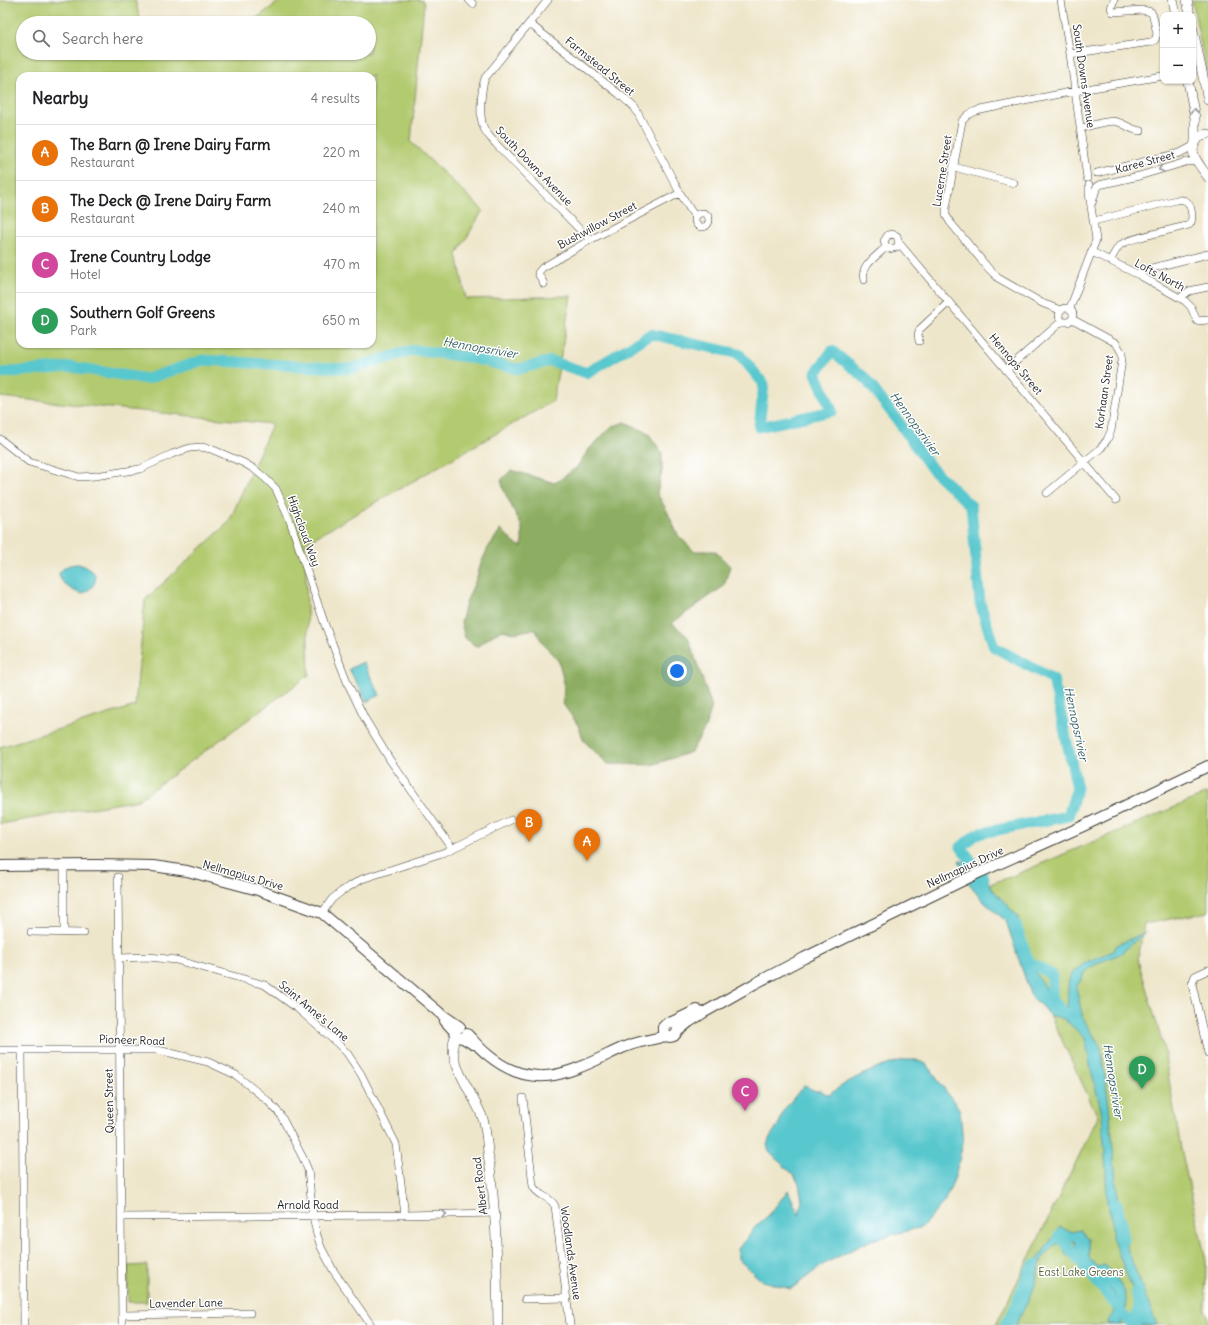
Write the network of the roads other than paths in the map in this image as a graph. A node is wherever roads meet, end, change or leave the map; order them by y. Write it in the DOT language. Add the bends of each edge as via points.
graph roads {
  1 [pos="548,0"];
  2 [pos="1061,0"];
  3 [pos="1114,0"];
  4 [pos="1173,0"];
  5 [pos="1187,0"];
  6 [pos="1175,12"];
  7 [pos="1189,12"];
  8 [pos="530,24"];
  9 [pos="1196,44"];
  10 [pos="1070,54"];
  11 [pos="1160,76"];
  12 [pos="1189,84"];
  13 [pos="1075,91"];
  14 [pos="1208,100"];
  15 [pos="1081,128"];
  16 [pos="1141,131"];
  17 [pos="1208,134"];
  18 [pos="1194,144"];
  19 [pos="1197,162"];
  20 [pos="1136,163"];
  21 [pos="954,167"];
  22 [pos="1208,168"];
  23 [pos="1139,176"];
  24 [pos="1208,177"];
  25 [pos="1094,180"];
  26 [pos="1014,183"];
  27 [pos="680,193"];
  28 [pos="695,216"];
  29 [pos="1094,221"];
  30 [pos="590,240"];
  31 [pos="899,243"];
  32 [pos="886,247"];
  33 [pos="1092,252"];
  34 [pos="1208,254"];
  35 [pos="1110,261"];
  36 [pos="1139,276"];
  37 [pos="864,280"];
  38 [pos="544,284"];
  39 [pos="1208,287"];
  40 [pos="1180,298"];
  41 [pos="949,302"];
  42 [pos="1070,308"];
  43 [pos="1060,310"];
  44 [pos="1072,319"];
  45 [pos="1208,320"];
  46 [pos="1062,321"];
  47 [pos="919,341"];
  48 [pos="1006,370"];
  49 [pos="0,439"];
  50 [pos="1084,461"];
  51 [pos="1047,493"];
  52 [pos="1116,500"];
  53 [pos="1208,766"];
  54 [pos="511,820"];
  55 [pos="452,848"];
  56 [pos="64,865"];
  57 [pos="0,866"];
  58 [pos="118,877"];
  59 [pos="322,913"];
  60 [pos="31,932"];
  61 [pos="64,933"];
  62 [pos="84,933"];
  63 [pos="119,958"];
  64 [pos="1208,970"];
  65 [pos="736,994"];
  66 [pos="667,1028"];
  67 [pos="460,1034"];
  68 [pos="0,1050"];
  69 [pos="22,1050"];
  70 [pos="119,1050"];
  71 [pos="1208,1053"];
  72 [pos="523,1098"];
  73 [pos="496,1213"];
  74 [pos="406,1215"];
  75 [pos="313,1216"];
  76 [pos="121,1217"];
  77 [pos="566,1298"];
  78 [pos="525,1299"];
  79 [pos="250,1313"];
  80 [pos="122,1315"];
  81 [pos="24,1325"];
  82 [pos="122,1325"];
  83 [pos="371,1325"];
  84 [pos="498,1325"];
  85 [pos="570,1325"];
  1 -- 8 [label="street, South Downs Avenue"];
  2 -- 10 [label="street, South Downs Avenue"];
  3 -- 10 [label="street" via="1111,8 1113,12 1151,12 1157,34 1155,40"];
  4 -- 6 [label="street"];
  5 -- 7 [label="street"];
  8 -- 27 [label="street, Farmstead Street" via="635,108"];
  8 -- 30 [label="street, South Downs Avenue" via="485,78 482,97 483,127 496,144"];
  9 -- 14 [label="street"];
  10 -- 13 [label="street, South Downs Avenue"];
  11 -- 13 [label="street, Lucerne Street"];
  18 -- 12 [label="street, one-way" via="1195,118"];
  13 -- 15 [label="street, South Downs Avenue"];
  13 -- 21 [label="street, Lucerne Street" via="976,111 968,115 960,127"];
  15 -- 16 [label="street" via="1111,121"];
  15 -- 25 [label="street, South Downs Avenue" via="1084,156"];
  17 -- 18 [label="street" via="1199,137"];
  18 -- 19 [label="street" via="1193,152"];
  18 -- 20 [label="street, Karee Street" via="1180,152"];
  19 -- 22 [label="street"];
  19 -- 23 [label="street, Karee Street, one-way" via="1186,162"];
  19 -- 24 [label="street"];
  20 -- 23 [label="street"];
  20 -- 25 [label="street, Karee Street"];
  21 -- 26 [label="street"];
  21 -- 43 [label="street, Lucerne Street" via="946,212 950,222 998,278 1042,303"];
  23 -- 25 [label="street, Karee Street"];
  25 -- 29 [label="street"];
  27 -- 28 [label="street, Farmstead Street"];
  27 -- 30 [label="street, Bushwillow Street"];
  29 -- 33 [label="street" via="1096,240"];
  29 -- 35 [label="street" via="1176,200 1184,200 1188,204 1192,219 1189,225 1122,244"];
  30 -- 38 [label="street, Bushwillow Street" via="542,268 538,273"];
  31 -- 32 [label="street" via="893,249"];
  31 -- 32 [label="street, Hennops Street" via="896,236 888,235 884,241"];
  31 -- 41 [label="street, Hennops Street"];
  32 -- 37 [label="street" via="865,269"];
  33 -- 35 [label="street, Lofts North"];
  33 -- 42 [label="street"];
  34 -- 36 [label="street" via="1142,270"];
  35 -- 36 [label="street, Lofts North"];
  36 -- 40 [label="street, Lofts North"];
  39 -- 40 [label="street" via="1189,291"];
  40 -- 45 [label="street, Lofts North" via="1191,307 1197,321"];
  41 -- 47 [label="street" via="920,329"];
  41 -- 48 [label="street, Hennops Street"];
  42 -- 43 [label="street"];
  42 -- 44 [label="street" via="1073,313"];
  43 -- 46 [label="street" via="1059,316"];
  44 -- 46 [label="street" via="1068,322"];
  44 -- 50 [label="street, Korhaan Street" via="1116,343 1122,358 1111,431 1105,443"];
  46 -- 48 [label="street"];
  48 -- 50 [label="street, Hennops Street"];
  49 -- 55 [label="street, Highcloud Way" via="29,462 79,477 140,469 172,454 201,447 244,463 265,478 276,489 290,521 325,625 365,719 390,760"];
  50 -- 51 [label="street, Korhaan Street"];
  50 -- 52 [label="street, Hennops Street"];
  53 -- 65 [label="main road, Nellmapius Drive" via="961,881"];
  54 -- 55 [label="street"];
  55 -- 59 [label="street" via="362,879 332,899"];
  56 -- 57 [label="main road, Nellmapius Drive"];
  56 -- 59 [label="main road, Nellmapius Drive" via="136,866 180,870 258,890"];
  56 -- 61 [label="street"];
  58 -- 63 [label="street, Queen Street"];
  59 -- 67 [label="main road, Nellmapius Drive" via="441,1014"];
  60 -- 61 [label="street"];
  61 -- 62 [label="street"];
  63 -- 70 [label="street, Queen Street"];
  63 -- 74 [label="street, Saint Anne's Lane" via="154,957 176,960 264,985 298,1009 338,1043 361,1074 396,1144"];
  64 -- 71 [label="street" via="1195,976 1192,984"];
  65 -- 66 [label="main road, Nellmapius Drive" via="719,999"];
  65 -- 66 [label="main road, Nellmapius Drive" via="703,1013 672,1037"];
  66 -- 67 [label="main road, Nellmapius Drive" via="648,1039 564,1073 542,1076 508,1068"];
  67 -- 73 [label="street, Albert Road" via="452,1052 483,1120"];
  68 -- 69 [label="street, Pioneer Road"];
  69 -- 70 [label="street, Pioneer Road"];
  69 -- 81 [label="street"];
  70 -- 75 [label="street, Pioneer Road" via="160,1050 208,1062 236,1075 268,1101 280,1114 303,1158 309,1175"];
  70 -- 76 [label="street, Queen Street"];
  72 -- 77 [label="street, Woodlands Avenue" via="533,1186 536,1192 549,1199 554,1206"];
  74 -- 73 [label="street, Arnold Road, one-way"];
  73 -- 84 [label="street, Albert Road"];
  74 -- 75 [label="street, Arnold Road"];
  75 -- 76 [label="street, Arnold Road"];
  75 -- 83 [label="street, Pioneer Road" via="317,1235 327,1258"];
  76 -- 80 [label="street, Queen Street"];
  77 -- 78 [label="street"];
  77 -- 85 [label="street, Woodlands Avenue"];
  79 -- 80 [label="street, Lavender Lane"];
  80 -- 82 [label="street, Queen Street"];
}
